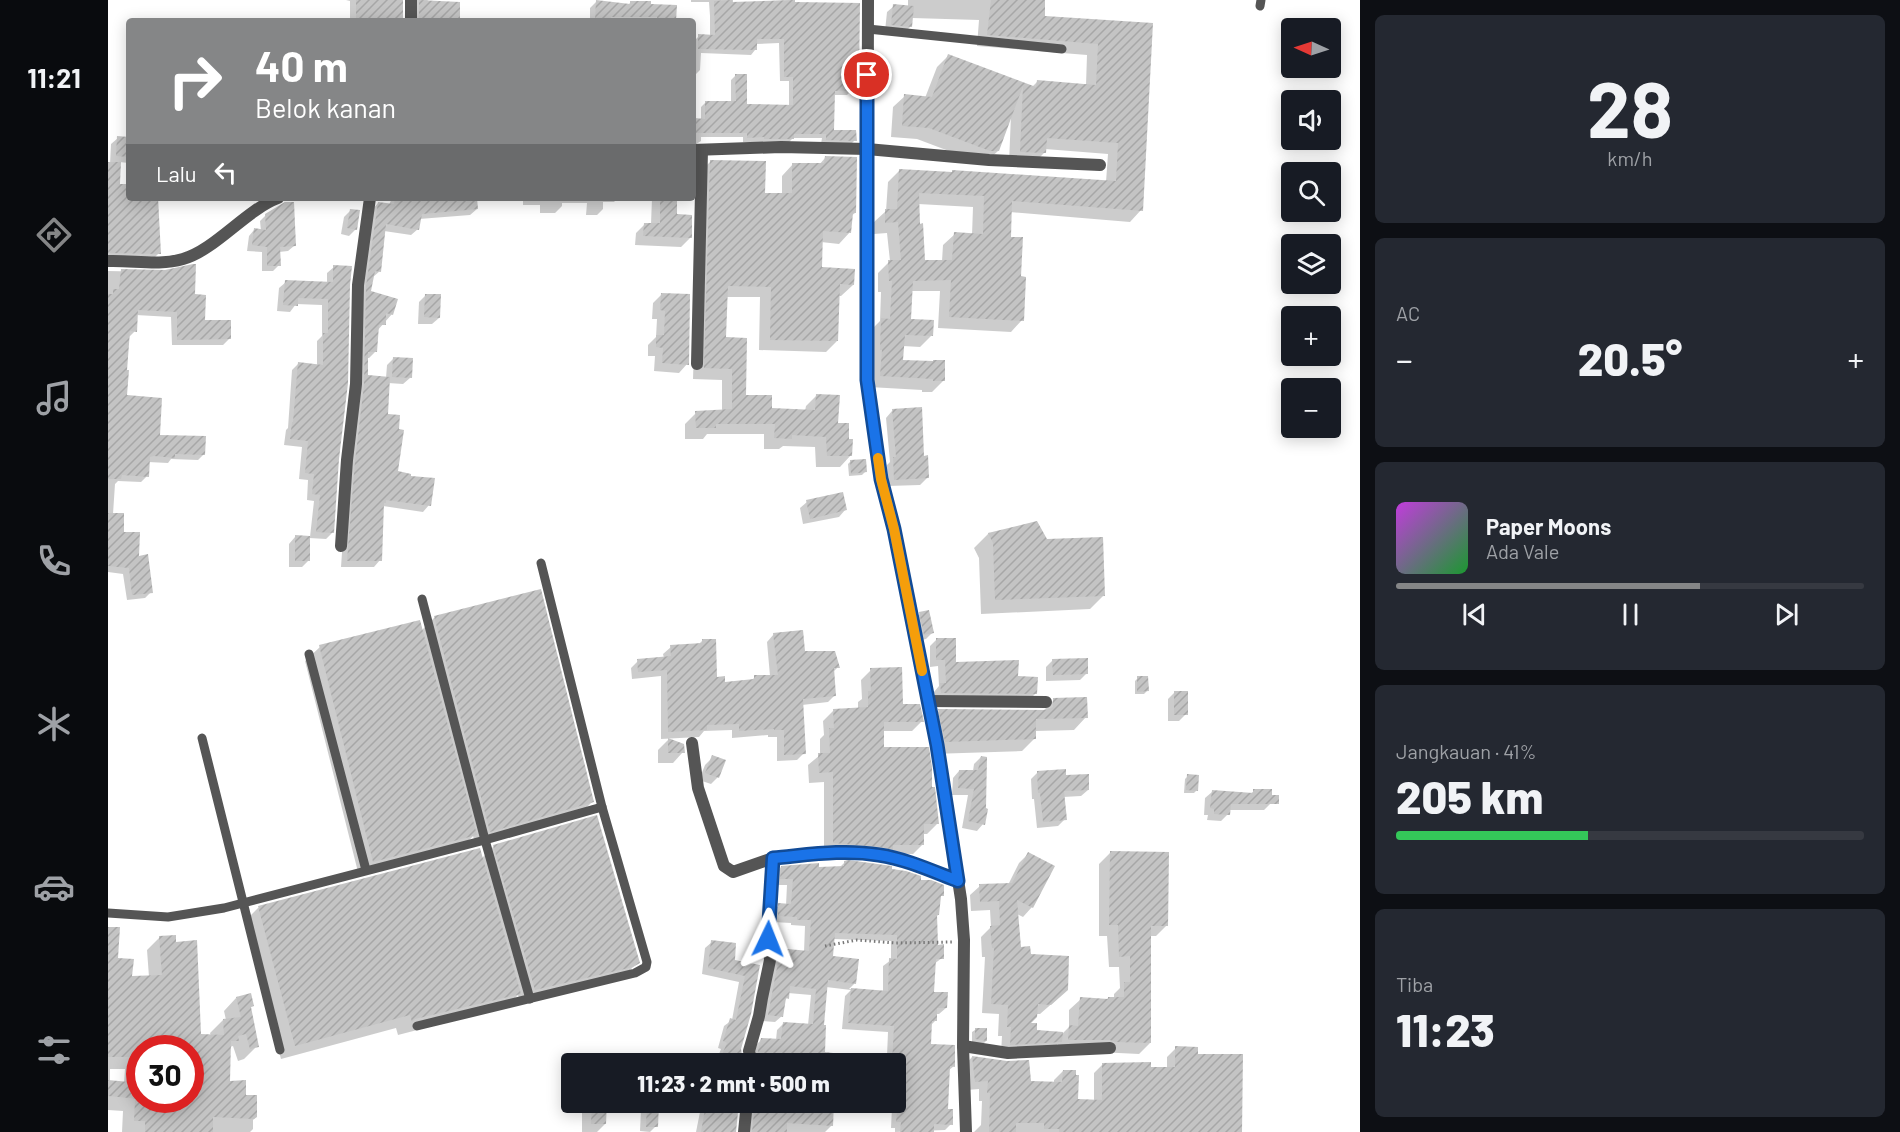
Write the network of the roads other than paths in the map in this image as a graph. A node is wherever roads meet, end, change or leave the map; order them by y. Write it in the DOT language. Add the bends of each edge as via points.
graph roads {
  1 [pos="411,0"];
  2 [pos="868,0"];
  3 [pos="411,18"];
  4 [pos="868,29"];
  5 [pos="1062,49"];
  6 [pos="867,149"];
  7 [pos="697,150"];
  8 [pos="1100,165"];
  9 [pos="273,201"];
  10 [pos="370,201"];
  11 [pos="108,261"];
  12 [pos="698,364"];
  13 [pos="341,546"];
  14 [pos="541,563"];
  15 [pos="422,599"];
  16 [pos="309,654"];
  17 [pos="928,701"];
  18 [pos="1047,702"];
  19 [pos="202,738"];
  20 [pos="692,743"];
  21 [pos="602,807"];
  22 [pos="485,840"];
  23 [pos="773,858"];
  24 [pos="366,870"];
  25 [pos="958,881"];
  26 [pos="244,903"];
  27 [pos="108,913"];
  28 [pos="530,999"];
  29 [pos="417,1026"];
  30 [pos="963,1046"];
  31 [pos="1110,1048"];
  32 [pos="280,1050"];
  33 [pos="749,1053"];
  34 [pos="746,1113"];
  35 [pos="744,1132"];
  36 [pos="966,1132"];
  1 -- 3 [label="street"];
  2 -- 4 [label="street"];
  4 -- 5 [label="lane"];
  4 -- 6 [label="street"];
  6 -- 7 [label="street"];
  6 -- 8 [label="street"];
  6 -- 17 [label="street" via="867,380 881,479"];
  7 -- 12 [label="street"];
  9 -- 11 [label="street" via="185,259"];
  10 -- 13 [label="street" via="358,285 356,384"];
  14 -- 21 [label="lane"];
  15 -- 22 [label="lane"];
  16 -- 24 [label="lane"];
  17 -- 18 [label="street"];
  17 -- 25 [label="street"];
  19 -- 26 [label="lane"];
  20 -- 23 [label="street" via="698,788 724,866 733,872"];
  21 -- 22 [label="lane"];
  21 -- 28 [label="lane" via="646,967"];
  22 -- 24 [label="lane"];
  22 -- 28 [label="lane"];
  23 -- 25 [label="street" via="848,852 879,855"];
  23 -- 33 [label="street" via="770,960"];
  24 -- 26 [label="lane"];
  25 -- 30 [label="street" via="964,940"];
  26 -- 27 [label="lane" via="168,917"];
  26 -- 32 [label="lane"];
  28 -- 29 [label="lane"];
  30 -- 31 [label="street" via="1008,1053"];
  30 -- 36 [label="street"];
  34 -- 35 [label="street"];
}
